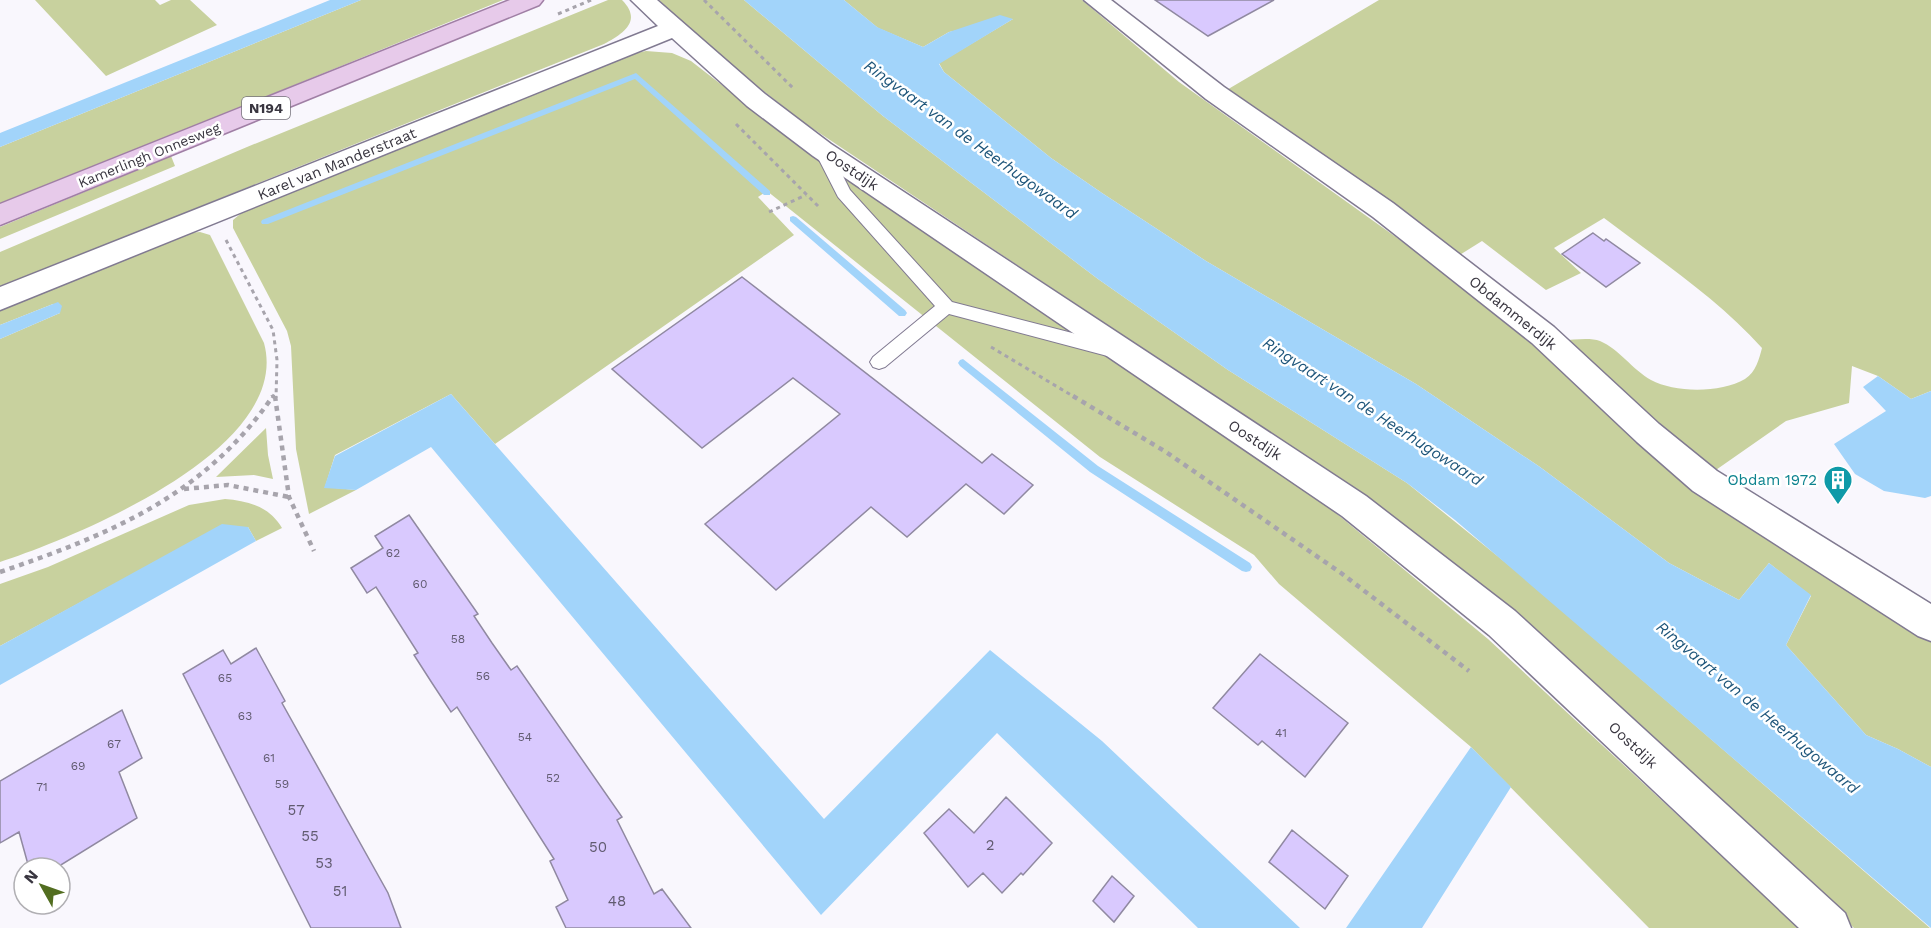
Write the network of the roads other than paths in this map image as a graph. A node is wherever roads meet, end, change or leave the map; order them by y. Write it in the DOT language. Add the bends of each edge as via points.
graph roads {
  1 [pos="531,0"];
  2 [pos="643,0"];
  3 [pos="1096,0"];
  4 [pos="673,29"];
  5 [pos="822,150"];
  6 [pos="0,215"];
  7 [pos="0,299"];
  8 [pos="946,307"];
  9 [pos="1123,353"];
  10 [pos="879,362"];
  11 [pos="1931,624"];
  12 [pos="1830,928"];
  1 -- 6 [label="main road, Kamerlingh Onnesweg / N194"];
  2 -- 4 [label="street, Oostdijk"];
  3 -- 11 [label="street, Obdammerdijk" via="1215,93 1383,210 1534,328 1705,481"];
  4 -- 5 [label="street, Oostdijk"];
  4 -- 7 [label="street, Karel van Manderstraat"];
  5 -- 8 [label="lane" via="844,194"];
  5 -- 9 [label="street, Oostdijk"];
  8 -- 9 [label="lane"];
  8 -- 10 [label="lane"];
  9 -- 12 [label="street, Oostdijk" via="1354,506 1432,566 1502,623"];
}
